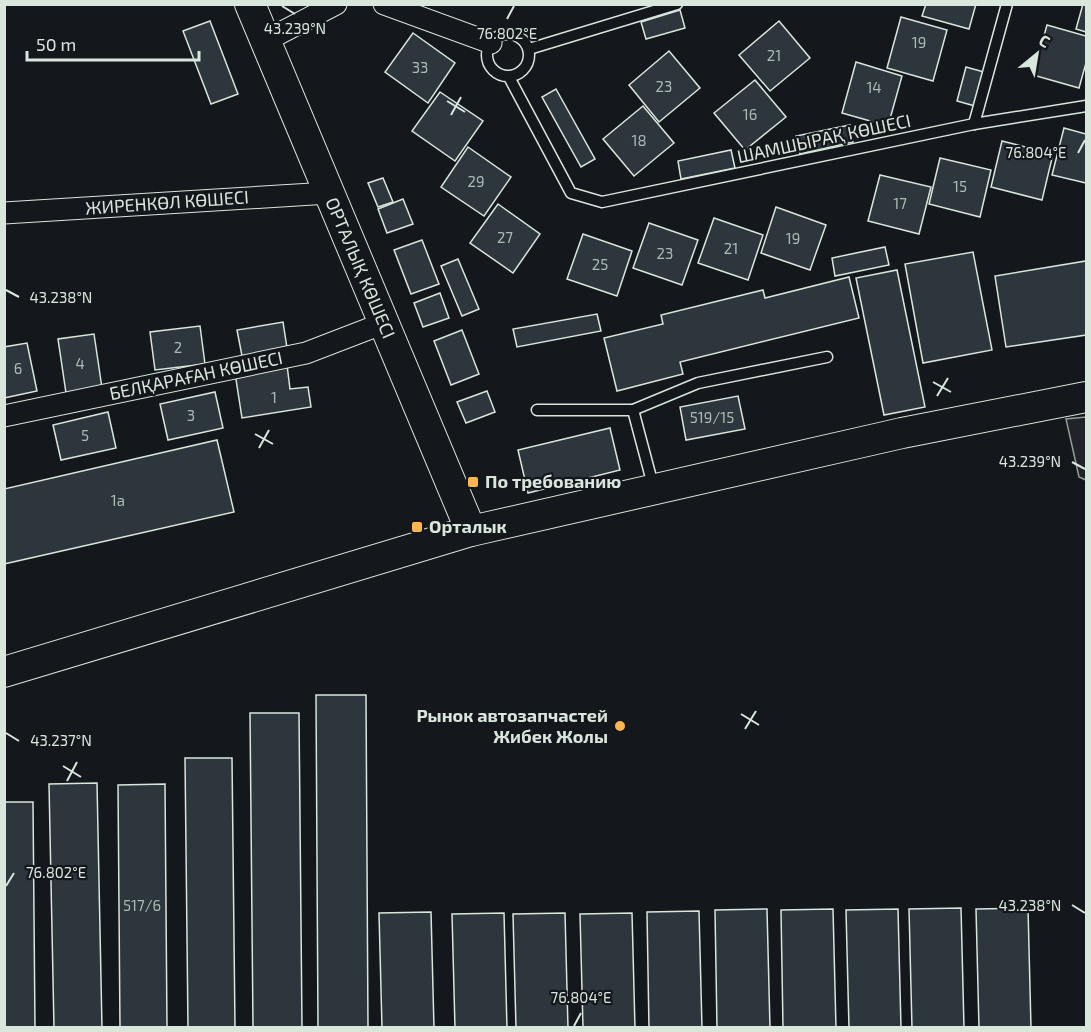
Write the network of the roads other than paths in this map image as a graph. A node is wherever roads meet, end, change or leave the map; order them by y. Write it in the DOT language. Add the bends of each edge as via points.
graph roads {
  1 [pos="250,4"];
  2 [pos="336,4"];
  3 [pos="384,4"];
  4 [pos="677,4"];
  5 [pos="1007,4"];
  6 [pos="265,41"];
  7 [pos="491,43"];
  8 [pos="529,50"];
  9 [pos="509,77"];
  10 [pos="1086,106"];
  11 [pos="974,124"];
  12 [pos="329,193"];
  13 [pos="4,213"];
  14 [pos="384,323"];
  15 [pos="827,357"];
  16 [pos="1086,397"];
  17 [pos="537,410"];
  18 [pos="633,410"];
  19 [pos="4,416"];
  20 [pos="654,489"];
  21 [pos="471,531"];
  22 [pos="4,672"];
  1 -- 6 [label="main road, ОРТАЛЫҚ КӨШЕСІ"];
  2 -- 6 [label="street"];
  3 -- 7 [label="street"];
  4 -- 8 [label="lane"];
  5 -- 11 [label="lane"];
  6 -- 12 [label="main road, ОРТАЛЫҚ КӨШЕСІ"];
  7 -- 8 [label="lane" via="500,35 512,34 522,39"];
  7 -- 9 [label="lane" via="487,51 489,66"];
  8 -- 9 [label="lane" via="524,70"];
  9 -- 11 [label="lane, ШАМШЫРАҚ КӨШЕСІ" via="570,193 602,202"];
  10 -- 11 [label="lane, ШАМШЫРАҚ КӨШЕСІ"];
  12 -- 13 [label="street, ЖИРЕНКӨЛ КӨШЕСІ"];
  12 -- 14 [label="main road, ОРТАЛЫҚ КӨШЕСІ"];
  14 -- 19 [label="street, БЕЛҚАРАҒАН КӨШЕСІ" via="306,353"];
  14 -- 21 [label="main road, ОРТАЛЫҚ КӨШЕСІ"];
  15 -- 18 [label="lane" via="698,383"];
  16 -- 20 [label="main road" via="902,433"];
  17 -- 18 [label="lane"];
  18 -- 20 [label="lane"];
  20 -- 21 [label="main road"];
  21 -- 22 [label="main road"];
}
